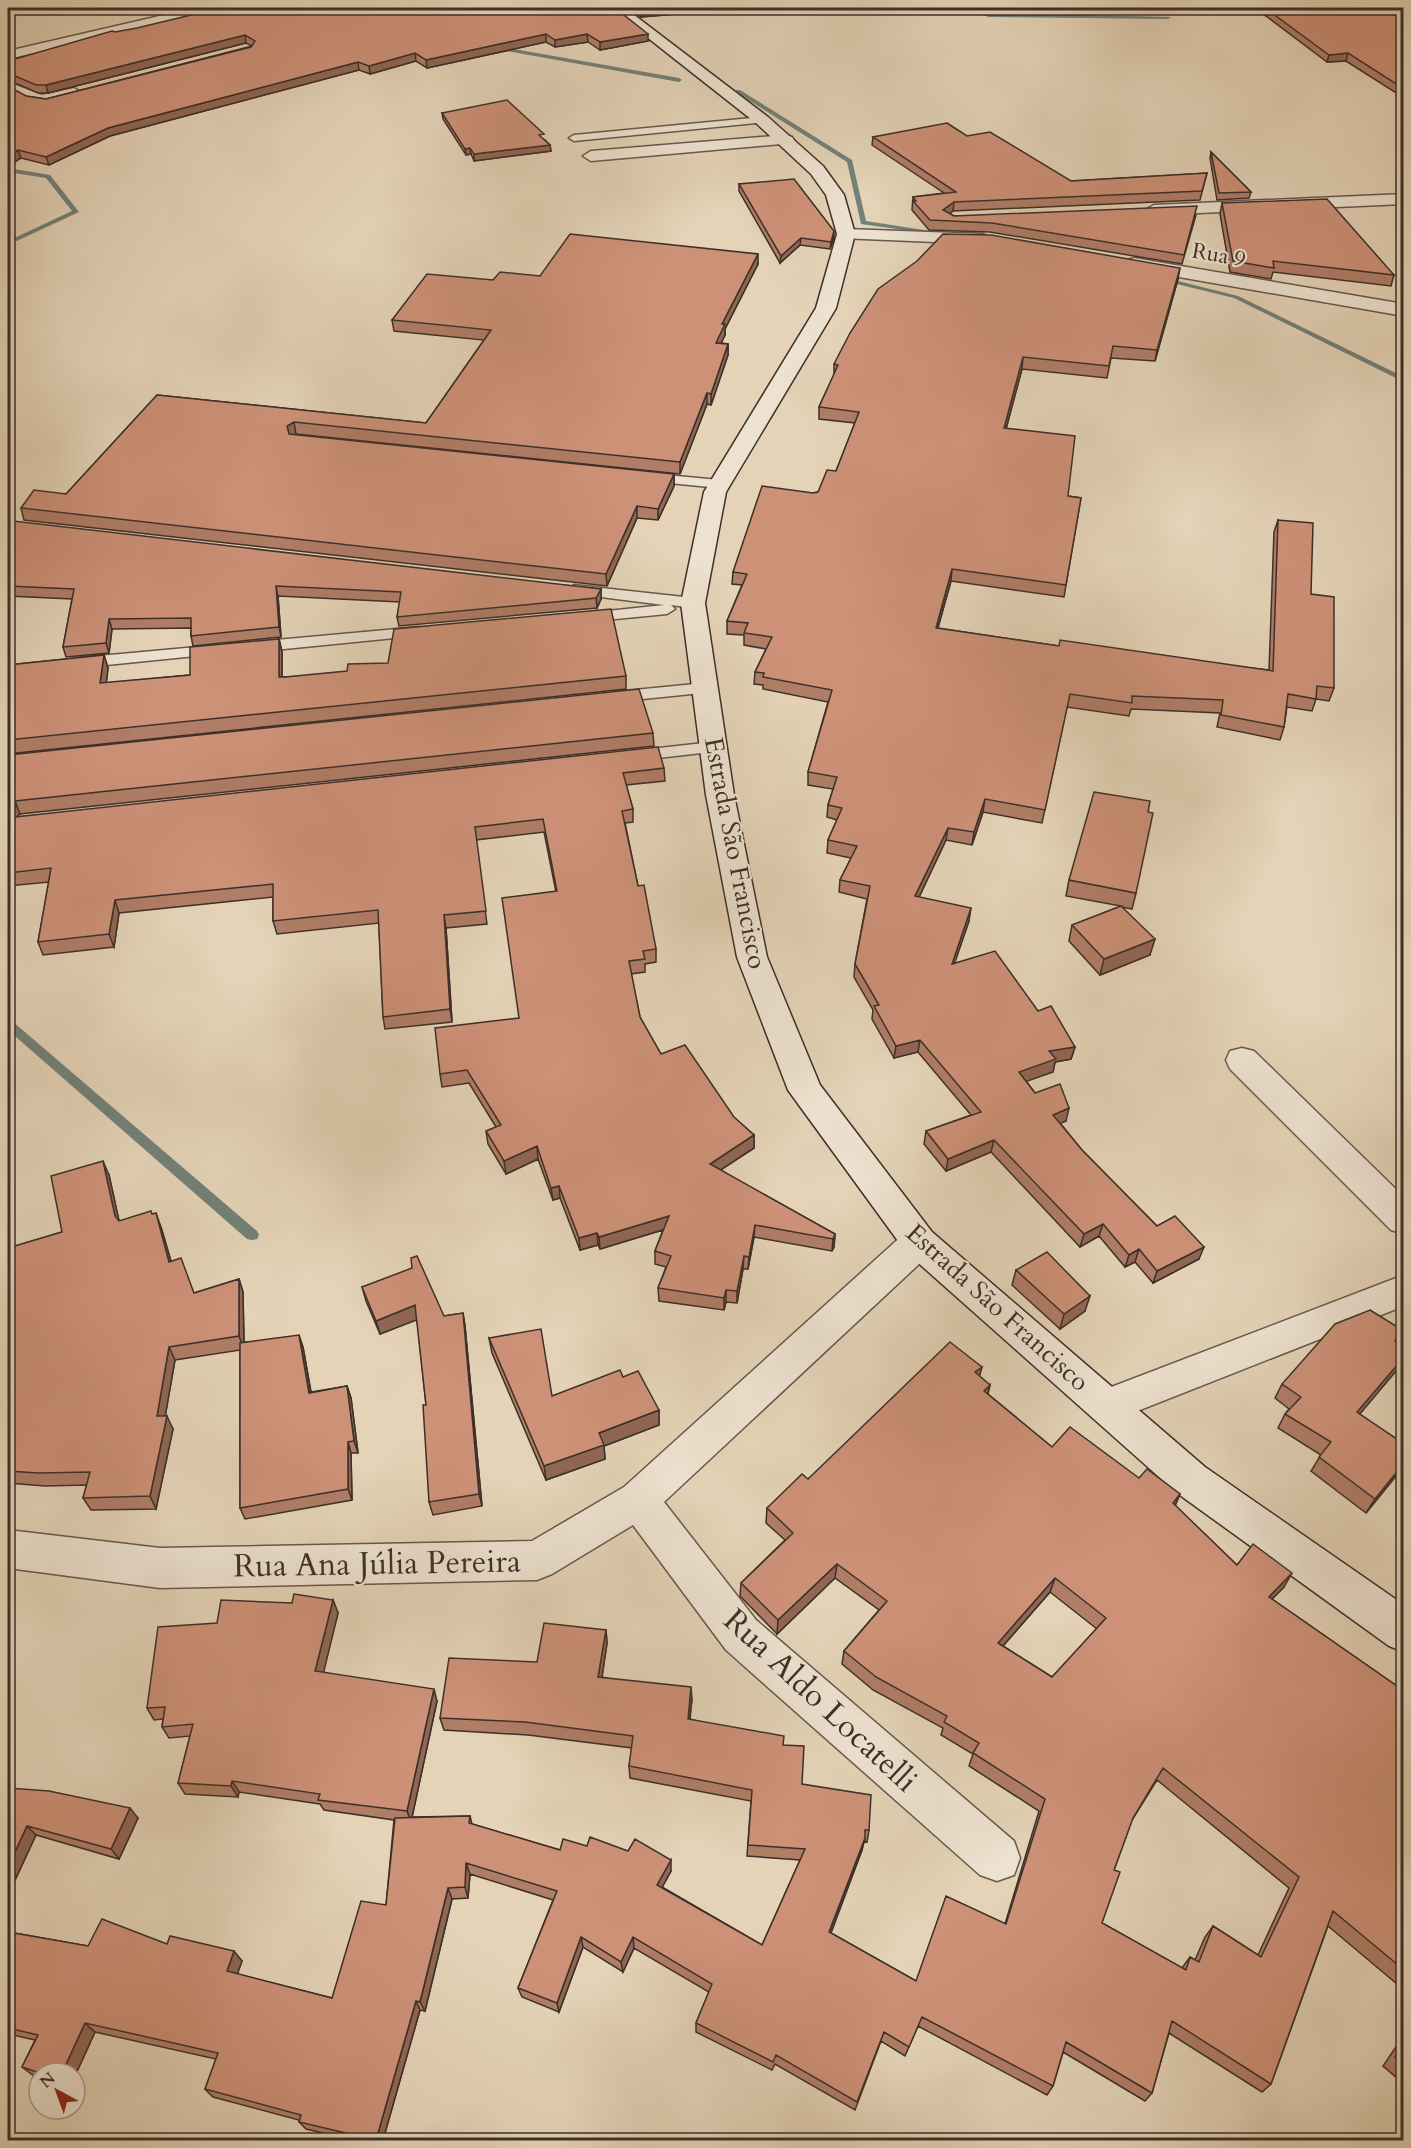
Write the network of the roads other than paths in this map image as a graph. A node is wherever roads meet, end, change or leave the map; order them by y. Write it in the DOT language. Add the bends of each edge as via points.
graph roads {
  1 [pos="210,8"];
  2 [pos="617,8"];
  3 [pos="8,55"];
  4 [pos="8,87"];
  5 [pos="92,88"];
  6 [pos="762,120"];
  7 [pos="574,138"];
  8 [pos="786,140"];
  9 [pos="591,156"];
  10 [pos="1404,199"];
  11 [pos="1135,211"];
  12 [pos="924,219"];
  13 [pos="854,225"];
  14 [pos="1002,241"];
  15 [pos="1119,261"];
  16 [pos="1404,310"];
  17 [pos="627,475"];
  18 [pos="719,484"];
  19 [pos="563,588"];
  20 [pos="694,605"];
  21 [pos="564,619"];
  22 [pos="434,631"];
  23 [pos="55,665"];
  24 [pos="705,688"];
  25 [pos="596,699"];
  26 [pos="713,747"];
  27 [pos="611,759"];
  28 [pos="1242,1060"];
  29 [pos="1404,1220"];
  30 [pos="919,1242"];
  31 [pos="1404,1290"];
  32 [pos="1107,1406"];
  33 [pos="638,1500"];
  34 [pos="8,1549"];
  35 [pos="1404,1631"];
  36 [pos="997,1858"];
  1 -- 3 [label="street"];
  2 -- 6 [label="street"];
  4 -- 5 [label="street" via="41,100"];
  6 -- 7 [label="lane"];
  6 -- 8 [label="street"];
  8 -- 9 [label="street"];
  8 -- 13 [label="street" via="818,170"];
  10 -- 11 [label="street"];
  12 -- 13 [label="street"];
  13 -- 14 [label="street"];
  13 -- 18 [label="street, Estrada São Francisco" via="826,308"];
  15 -- 16 [label="street, Rua 9"];
  17 -- 18 [label="lane"];
  18 -- 20 [label="street, Estrada São Francisco"];
  19 -- 20 [label="lane"];
  20 -- 21 [label="lane"];
  20 -- 24 [label="street, Estrada São Francisco"];
  22 -- 23 [label="lane"];
  24 -- 25 [label="lane"];
  24 -- 26 [label="street, Estrada São Francisco"];
  26 -- 27 [label="lane"];
  26 -- 30 [label="street, Estrada São Francisco" via="752,957 805,1090"];
  28 -- 29 [label="street"];
  30 -- 32 [label="street, Estrada São Francisco"];
  30 -- 33 [label="street, Rua Ana Júlia Pereira"];
  31 -- 32 [label="street"];
  32 -- 35 [label="street, Estrada São Francisco" via="1191,1480"];
  33 -- 34 [label="street, Rua Ana Júlia Pereira" via="537,1560 160,1568"];
  33 -- 36 [label="street, Rua Aldo Locatelli" via="741,1635"];
}
